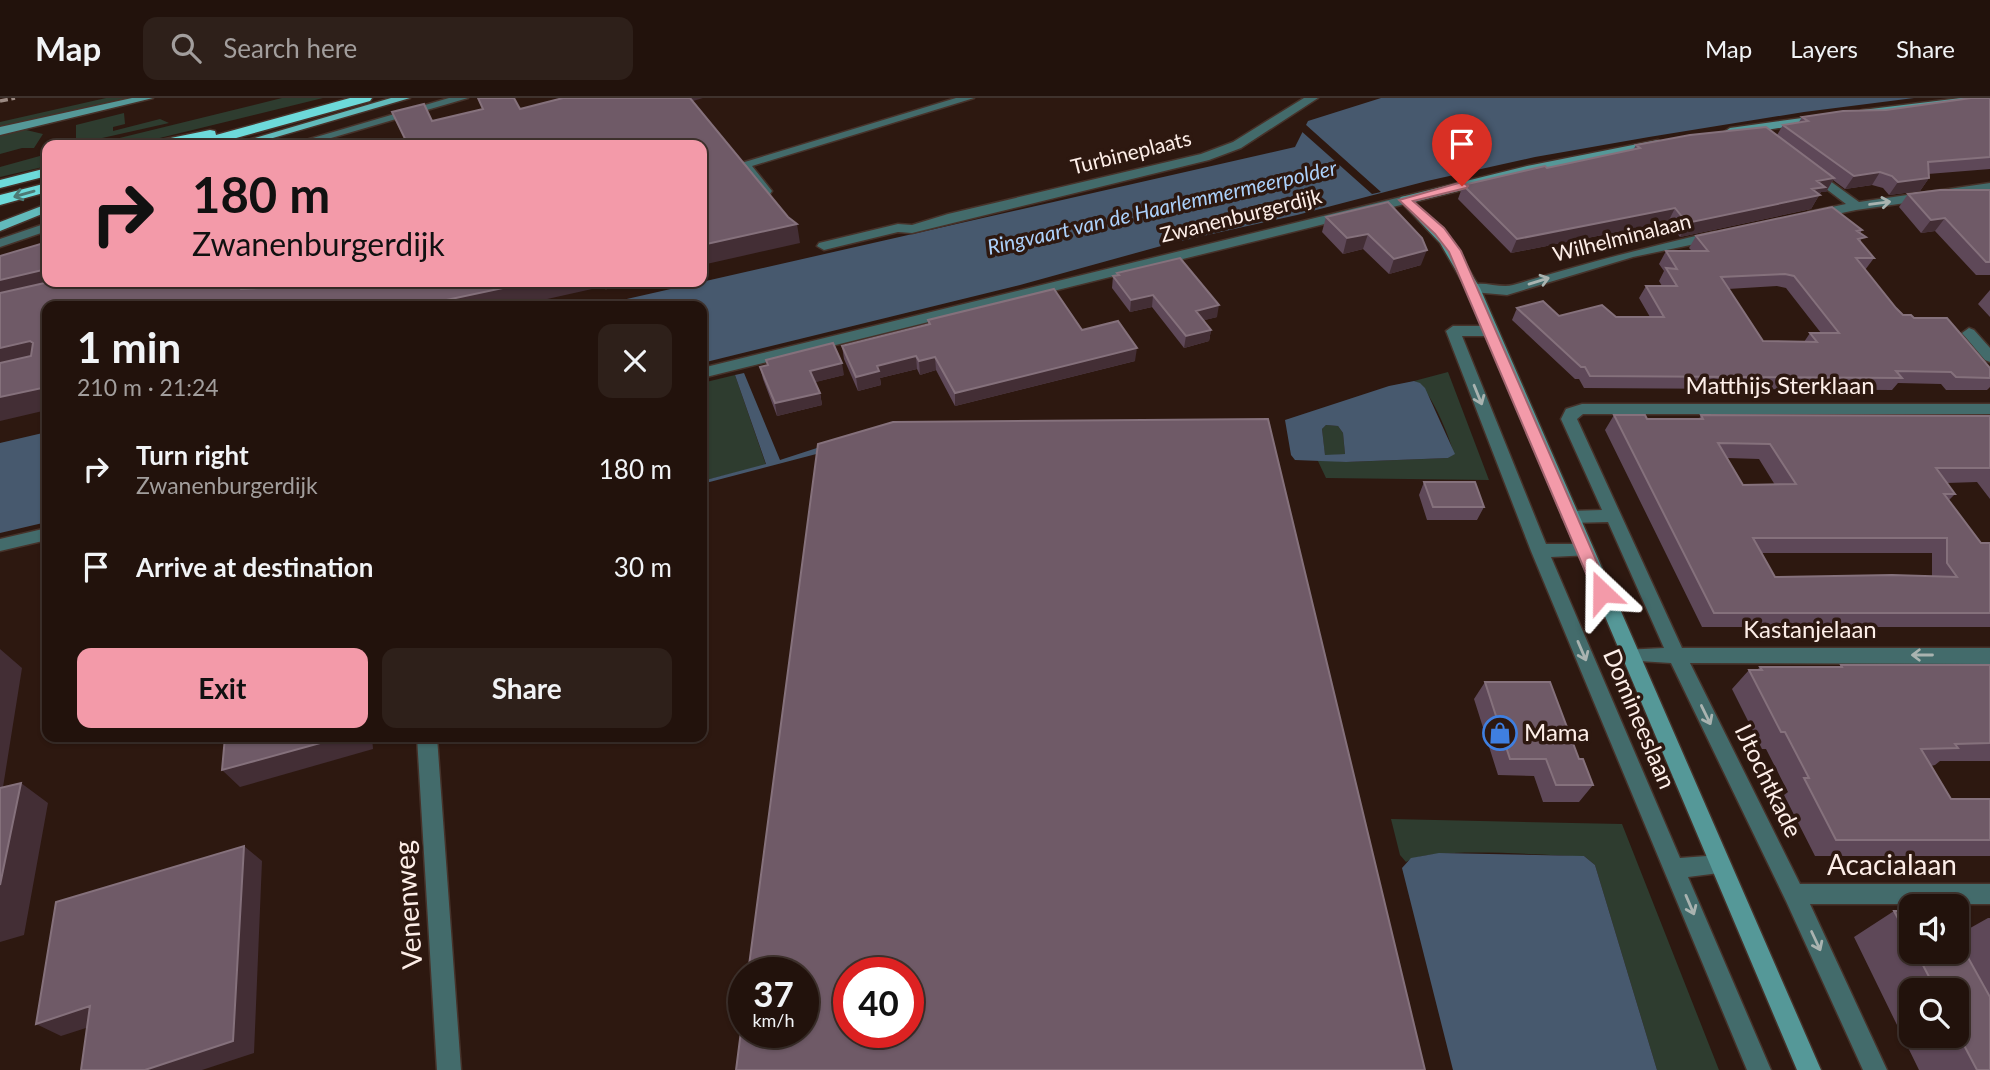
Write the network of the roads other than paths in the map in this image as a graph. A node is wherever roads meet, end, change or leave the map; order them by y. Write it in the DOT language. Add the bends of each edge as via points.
graph roads {
  1 [pos="147,98"];
  2 [pos="365,98"];
  3 [pos="404,98"];
  4 [pos="462,98"];
  5 [pos="968,98"];
  6 [pos="1312,98"];
  7 [pos="1990,98"];
  8 [pos="1846,115"];
  9 [pos="298,116"];
  10 [pos="1833,117"];
  11 [pos="1754,128"];
  12 [pos="0,131"];
  13 [pos="1716,134"];
  14 [pos="180,140"];
  15 [pos="214,140"];
  16 [pos="255,140"];
  17 [pos="313,140"];
  18 [pos="1667,143"];
  19 [pos="1774,144"];
  20 [pos="1805,167"];
  21 [pos="42,173"];
  22 [pos="0,184"];
  23 [pos="1990,187"];
  24 [pos="42,188"];
  25 [pos="0,200"];
  26 [pos="1405,200"];
  27 [pos="42,202"];
  28 [pos="775,203"];
  29 [pos="1856,206"];
  30 [pos="42,210"];
  31 [pos="0,214"];
  32 [pos="1803,217"];
  33 [pos="0,227"];
  34 [pos="42,229"];
  35 [pos="1723,234"];
  36 [pos="0,243"];
  37 [pos="824,246"];
  38 [pos="1473,288"];
  39 [pos="1490,331"];
  40 [pos="1969,334"];
  41 [pos="1990,357"];
  42 [pos="707,372"];
  43 [pos="1990,409"];
  44 [pos="1571,413"];
  45 [pos="1613,516"];
  46 [pos="1570,517"];
  47 [pos="42,535"];
  48 [pos="0,545"];
  49 [pos="1584,550"];
  50 [pos="1540,551"];
  51 [pos="1630,654"];
  52 [pos="1676,654"];
  53 [pos="1990,656"];
  54 [pos="427,742"];
  55 [pos="1720,865"];
  56 [pos="1674,867"];
  57 [pos="1794,894"];
  58 [pos="1990,894"];
  59 [pos="449,1070"];
  60 [pos="1759,1070"];
  61 [pos="1809,1070"];
  62 [pos="1875,1070"];
  1 -- 12 [label="street"];
  2 -- 9 [label="highway"];
  3 -- 16 [label="main road"];
  4 -- 17 [label="street"];
  5 -- 28 [label="street" via="738,165"];
  6 -- 37 [label="street, Turbineplaats" via="1237,145 1205,157"];
  7 -- 8 [label="street"];
  9 -- 14 [label="highway"];
  9 -- 15 [label="highway"];
  10 -- 11 [label="street"];
  11 -- 13 [label="street"];
  11 -- 19 [label="street"];
  18 -- 26 [label="street, Zwanenburgerdijk"];
  20 -- 29 [label="street"];
  21 -- 22 [label="highway"];
  29 -- 23 [label="street, one-way"];
  24 -- 25 [label="highway, one-way"];
  26 -- 38 [label="street, Domineeslaan" via="1440,231"];
  26 -- 42 [label="street, Zwanenburgerdijk"];
  27 -- 31 [label="main road"];
  29 -- 32 [label="street"];
  30 -- 33 [label="main road"];
  34 -- 36 [label="street"];
  38 -- 35 [label="street, Wilhelminalaan, one-way" via="1507,290 1630,254"];
  38 -- 39 [label="street, Domineeslaan"];
  39 -- 46 [label="street, Domineeslaan"];
  39 -- 50 [label="street, Domineeslaan, one-way" via="1453,331"];
  40 -- 41 [label="street"];
  43 -- 44 [label="street, Matthijs Sterklaan"];
  44 -- 45 [label="street, IJtochtkade" via="1570,426"];
  45 -- 46 [label="street"];
  45 -- 52 [label="street, IJtochtkade"];
  46 -- 49 [label="street, Domineeslaan"];
  47 -- 48 [label="street"];
  49 -- 50 [label="street"];
  49 -- 51 [label="street, Domineeslaan"];
  50 -- 56 [label="street, Domineeslaan, one-way"];
  51 -- 52 [label="street, Kastanjelaan"];
  51 -- 55 [label="street, Domineeslaan"];
  53 -- 52 [label="street, Kastanjelaan, one-way"];
  52 -- 57 [label="street, IJtochtkade, one-way"];
  54 -- 59 [label="street, Venenweg"];
  55 -- 56 [label="street"];
  55 -- 61 [label="street, Domineeslaan"];
  56 -- 60 [label="street, Domineeslaan, one-way"];
  57 -- 58 [label="street, Acacialaan"];
  57 -- 62 [label="street, IJtochtkade, one-way"];
}
